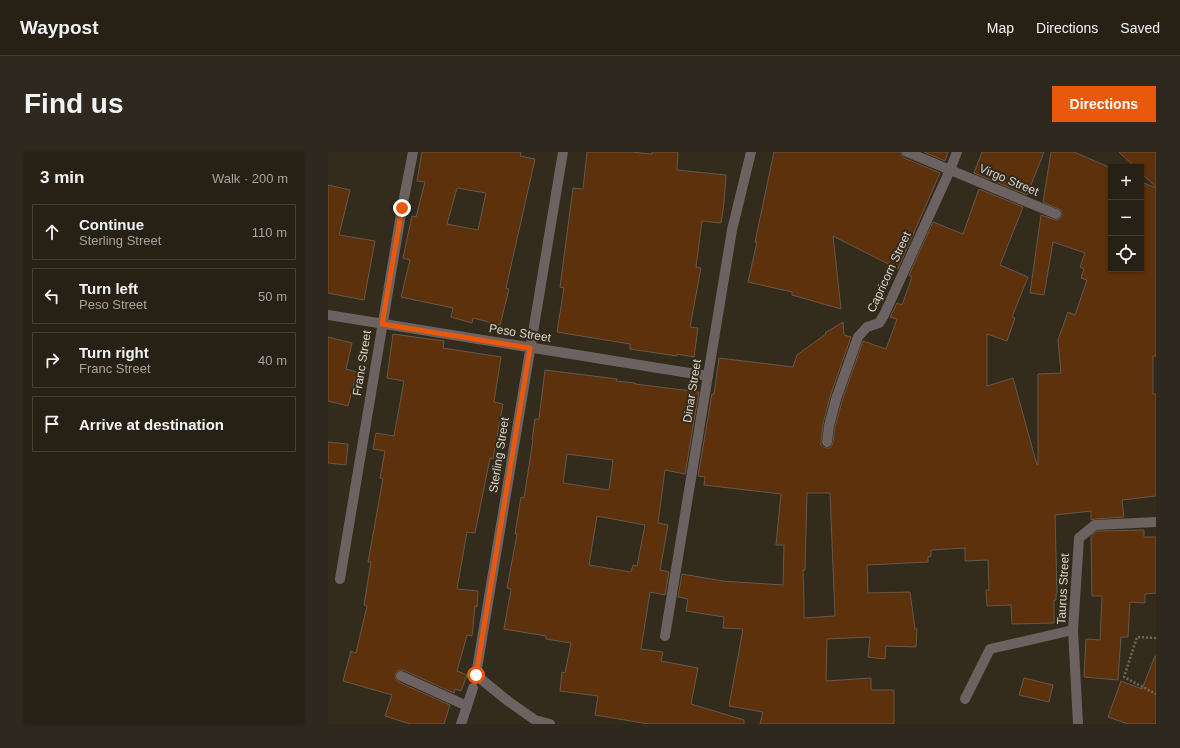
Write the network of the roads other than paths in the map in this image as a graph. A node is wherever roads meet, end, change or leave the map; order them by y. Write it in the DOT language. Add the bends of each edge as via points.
graph roads {
  1 [pos="413,152"];
  2 [pos="563,152"];
  3 [pos="751,152"];
  4 [pos="907,152"];
  5 [pos="957,152"];
  6 [pos="950,170"];
  7 [pos="1056,214"];
  8 [pos="328,315"];
  9 [pos="382,324"];
  10 [pos="530,348"];
  11 [pos="708,376"];
  12 [pos="826,442"];
  13 [pos="1156,522"];
  14 [pos="340,579"];
  15 [pos="1073,630"];
  16 [pos="665,636"];
  17 [pos="476,675"];
  18 [pos="401,676"];
  19 [pos="965,699"];
  20 [pos="467,706"];
  21 [pos="461,724"];
  22 [pos="550,724"];
  23 [pos="1078,724"];
  1 -- 9 [label="street, Franc Street"];
  2 -- 10 [label="street, Sterling Street"];
  3 -- 11 [label="street, Dinar Street" via="732,230"];
  4 -- 6 [label="street, Virgo Street"];
  5 -- 6 [label="street, Capricorn Street"];
  6 -- 7 [label="street, Virgo Street"];
  6 -- 12 [label="street, Capricorn Street" via="884,315 879,323 867,327 858,337 836,399"];
  8 -- 9 [label="street, Peso Street"];
  9 -- 10 [label="street, Peso Street"];
  9 -- 14 [label="street, Franc Street"];
  10 -- 11 [label="street, Peso Street"];
  10 -- 17 [label="street, Sterling Street"];
  11 -- 16 [label="street, Dinar Street"];
  13 -- 15 [label="street, Taurus Street" via="1094,525 1079,538"];
  15 -- 19 [label="street" via="990,649"];
  15 -- 23 [label="street, Taurus Street"];
  17 -- 20 [label="street, Sterling Street"];
  17 -- 22 [label="street" via="535,720"];
  18 -- 20 [label="street"];
  20 -- 21 [label="street, Sterling Street"];
}
